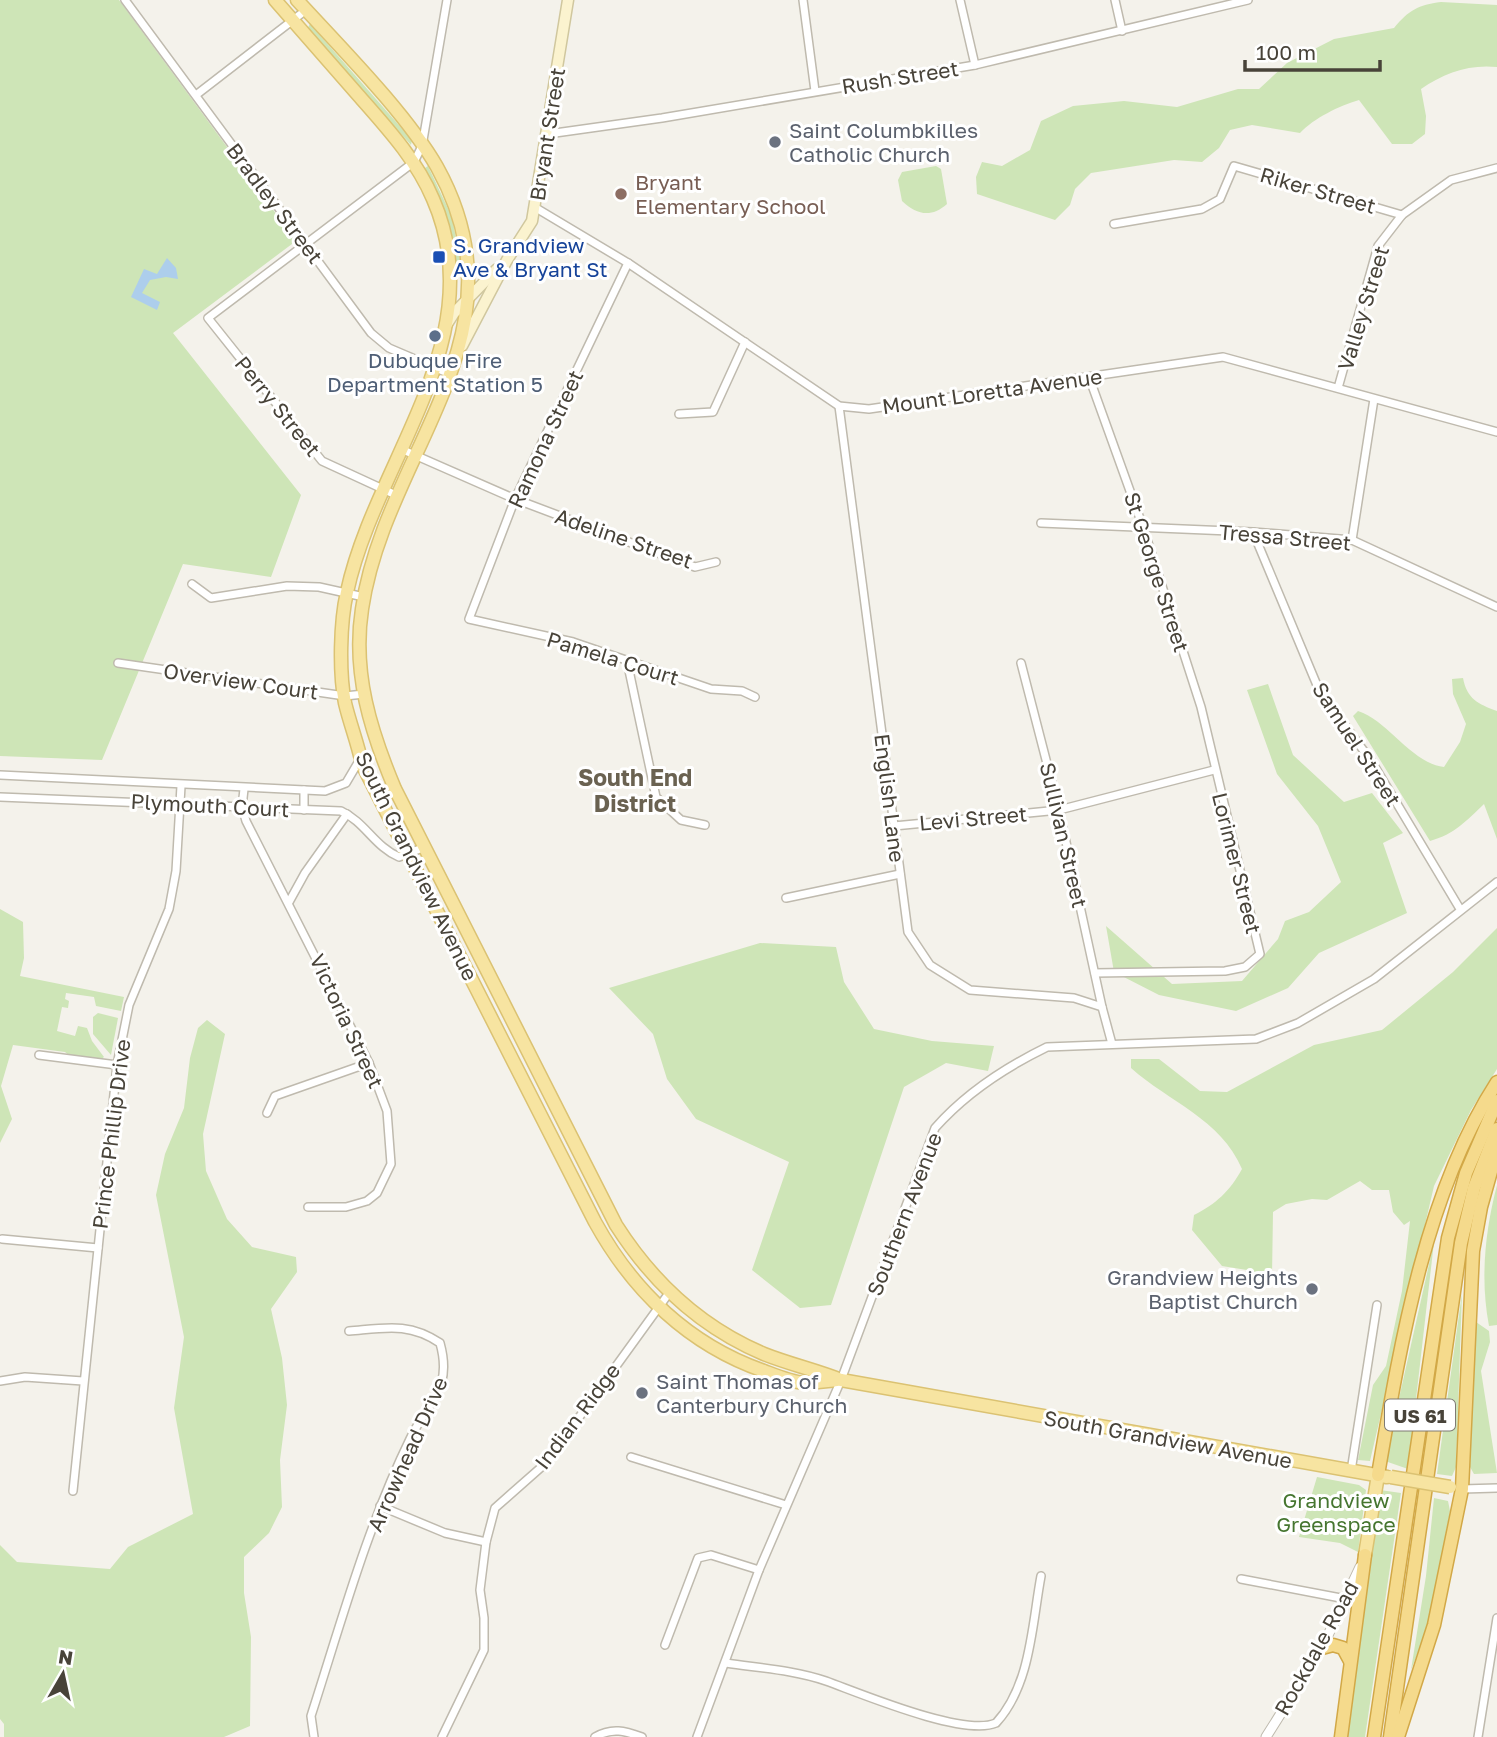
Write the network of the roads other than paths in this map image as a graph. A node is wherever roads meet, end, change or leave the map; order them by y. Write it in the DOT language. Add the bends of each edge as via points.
graph roads {
  1 [pos="125,0"];
  2 [pos="275,0"];
  3 [pos="447,0"];
  4 [pos="568,0"];
  5 [pos="803,0"];
  6 [pos="960,0"];
  7 [pos="1115,0"];
  8 [pos="1248,0"];
  9 [pos="302,5"];
  10 [pos="293,20"];
  11 [pos="1122,31"];
  12 [pos="975,65"];
  13 [pos="815,91"];
  14 [pos="196,95"];
  15 [pos="548,134"];
  16 [pos="422,146"];
  17 [pos="414,162"];
  18 [pos="1497,168"];
  19 [pos="536,208"];
  20 [pos="1402,215"];
  21 [pos="1114,224"];
  22 [pos="306,244"];
  23 [pos="507,260"];
  24 [pos="628,263"];
  25 [pos="468,268"];
  26 [pos="490,277"];
  27 [pos="468,300"];
  28 [pos="446,327"];
  29 [pos="745,342"];
  30 [pos="458,355"];
  31 [pos="435,369"];
  32 [pos="451,374"];
  33 [pos="1089,377"];
  34 [pos="1338,388"];
  35 [pos="1374,399"];
  36 [pos="839,406"];
  37 [pos="679,414"];
  38 [pos="1497,432"];
  39 [pos="401,449"];
  40 [pos="416,457"];
  41 [pos="383,489"];
  42 [pos="399,496"];
  43 [pos="515,499"];
  44 [pos="1041,523"];
  45 [pos="1143,527"];
  46 [pos="1253,532"];
  47 [pos="1352,540"];
  48 [pos="716,562"];
  49 [pos="192,584"];
  50 [pos="346,593"];
  51 [pos="364,597"];
  52 [pos="1497,607"];
  53 [pos="469,619"];
  54 [pos="627,661"];
  55 [pos="118,663"];
  56 [pos="1021,663"];
  57 [pos="364,694"];
  58 [pos="345,696"];
  59 [pos="755,698"];
  60 [pos="382,759"];
  61 [pos="360,761"];
  62 [pos="1214,770"];
  63 [pos="0,775"];
  64 [pos="181,786"];
  65 [pos="244,789"];
  66 [pos="304,790"];
  67 [pos="0,797"];
  68 [pos="180,803"];
  69 [pos="222,806"];
  70 [pos="242,807"];
  71 [pos="304,810"];
  72 [pos="1059,810"];
  73 [pos="347,814"];
  74 [pos="246,821"];
  75 [pos="705,825"];
  76 [pos="894,826"];
  77 [pos="425,847"];
  78 [pos="405,856"];
  79 [pos="900,874"];
  80 [pos="1497,882"];
  81 [pos="786,898"];
  82 [pos="289,902"];
  83 [pos="1460,909"];
  84 [pos="1095,973"];
  85 [pos="1102,1007"];
  86 [pos="1112,1044"];
  87 [pos="39,1055"];
  88 [pos="369,1063"];
  89 [pos="117,1065"];
  90 [pos="1497,1082"];
  91 [pos="1497,1101"];
  92 [pos="267,1113"];
  93 [pos="1497,1129"];
  94 [pos="1497,1150"];
  95 [pos="581,1155"];
  96 [pos="567,1162"];
  97 [pos="308,1207"];
  98 [pos="2,1239"];
  99 [pos="98,1248"];
  100 [pos="669,1293"];
  101 [pos="1377,1305"];
  102 [pos="658,1307"];
  103 [pos="349,1331"];
  104 [pos="841,1380"];
  105 [pos="0,1381"];
  106 [pos="83,1381"];
  107 [pos="631,1457"];
  108 [pos="1351,1471"];
  109 [pos="1384,1476"];
  110 [pos="1456,1488"];
  111 [pos="1497,1488"];
  112 [pos="73,1491"];
  113 [pos="786,1505"];
  114 [pos="380,1506"];
  115 [pos="486,1542"];
  116 [pos="1365,1555"];
  117 [pos="759,1570"];
  118 [pos="1041,1576"];
  119 [pos="1241,1579"];
  120 [pos="1346,1599"];
  121 [pos="1497,1618"];
  122 [pos="665,1645"];
  123 [pos="1322,1648"];
  124 [pos="1350,1662"];
  125 [pos="726,1663"];
  126 [pos="314,1737"];
  127 [pos="442,1737"];
  128 [pos="595,1737"];
  129 [pos="642,1737"];
  130 [pos="698,1737"];
  131 [pos="1266,1737"];
  132 [pos="1341,1737"];
  133 [pos="1374,1737"];
  134 [pos="1390,1737"];
  135 [pos="1398,1737"];
  136 [pos="1478,1737"];
  1 -- 14 [label="street, Bradley Street"];
  2 -- 10 [label="main road, South Grandview Avenue"];
  3 -- 16 [label="street"];
  4 -- 15 [label="main road, Bryant Street"];
  5 -- 13 [label="street"];
  6 -- 12 [label="street"];
  7 -- 11 [label="street"];
  8 -- 11 [label="street, Rush Street"];
  9 -- 10 [label="street"];
  9 -- 16 [label="main road, South Grandview Avenue"];
  10 -- 14 [label="street"];
  10 -- 17 [label="main road, South Grandview Avenue"];
  11 -- 12 [label="street, Rush Street"];
  12 -- 13 [label="street, Rush Street"];
  13 -- 15 [label="street, Rush Street"];
  14 -- 22 [label="street, Bradley Street"];
  15 -- 19 [label="main road, Bryant Street"];
  16 -- 17 [label="street"];
  16 -- 25 [label="main road, South Grandview Avenue" via="453,205"];
  17 -- 22 [label="street"];
  17 -- 28 [label="main road, South Grandview Avenue" via="434,199 447,242 451,283"];
  18 -- 20 [label="street, Valley Street" via="1451,180"];
  19 -- 23 [label="main road, Bryant Street"];
  19 -- 24 [label="street"];
  20 -- 21 [label="street, Riker Street" via="1234,166 1220,199 1202,209"];
  20 -- 34 [label="street, Valley Street" via="1378,246"];
  22 -- 31 [label="street, Bradley Street" via="378,340"];
  22 -- 41 [label="street, Perry Street" via="208,318 322,461"];
  23 -- 26 [label="main road"];
  23 -- 30 [label="main road"];
  24 -- 29 [label="street"];
  24 -- 43 [label="street, Ramona Street"];
  25 -- 26 [label="main road" via="479,279"];
  25 -- 27 [label="main road, South Grandview Avenue"];
  26 -- 27 [label="main road"];
  27 -- 28 [label="main road"];
  27 -- 30 [label="main road, South Grandview Avenue"];
  28 -- 31 [label="main road, South Grandview Avenue"];
  29 -- 36 [label="street"];
  29 -- 37 [label="street" via="713,412"];
  30 -- 32 [label="main road, South Grandview Avenue"];
  31 -- 32 [label="street, Bradley Street"];
  31 -- 39 [label="main road, South Grandview Avenue"];
  32 -- 40 [label="main road, South Grandview Avenue"];
  33 -- 34 [label="street, Mount Loretta Avenue" via="1223,358"];
  33 -- 36 [label="street, Mount Loretta Avenue" via="869,408"];
  33 -- 45 [label="street, St George Street"];
  34 -- 35 [label="street, Mount Loretta Avenue"];
  35 -- 38 [label="street, Mount Loretta Avenue"];
  35 -- 47 [label="street"];
  36 -- 76 [label="street, English Lane"];
  39 -- 40 [label="street, Adeline Street"];
  39 -- 41 [label="main road, South Grandview Avenue"];
  40 -- 42 [label="main road, South Grandview Avenue"];
  40 -- 43 [label="street, Adeline Street"];
  41 -- 42 [label="street, Perry Street"];
  41 -- 50 [label="main road, South Grandview Avenue"];
  42 -- 51 [label="main road, South Grandview Avenue"];
  43 -- 48 [label="street, Adeline Street" via="695,567"];
  43 -- 53 [label="street, Ramona Street"];
  44 -- 45 [label="street, Tressa Street"];
  45 -- 46 [label="street, Tressa Street"];
  45 -- 62 [label="street, St George Street" via="1201,707"];
  46 -- 47 [label="street, Tressa Street"];
  46 -- 83 [label="street, Samuel Street" via="1319,690 1371,762"];
  47 -- 52 [label="street, Tressa Street"];
  49 -- 50 [label="street" via="211,598 287,586"];
  50 -- 51 [label="street"];
  50 -- 58 [label="main road, South Grandview Avenue" via="342,623"];
  51 -- 57 [label="main road, South Grandview Avenue" via="359,645"];
  53 -- 54 [label="street, Pamela Court" via="573,642"];
  54 -- 59 [label="street, Pamela Court" via="711,689 742,691"];
  54 -- 75 [label="street" via="656,797 681,820"];
  55 -- 58 [label="street, Overview Court"];
  56 -- 72 [label="street, Sullivan Street"];
  57 -- 58 [label="street, Overview Court"];
  57 -- 60 [label="main road, South Grandview Avenue"];
  58 -- 61 [label="main road, South Grandview Avenue"];
  60 -- 61 [label="street"];
  60 -- 77 [label="main road, South Grandview Avenue"];
  61 -- 66 [label="street, Plymouth Court" via="337,789"];
  61 -- 78 [label="main road, South Grandview Avenue"];
  62 -- 72 [label="street, Levi Street"];
  62 -- 84 [label="street, Lorimer Street" via="1260,954 1245,967 1225,971"];
  63 -- 64 [label="street, Plymouth Court"];
  64 -- 65 [label="street, Plymouth Court"];
  64 -- 68 [label="street, Prince Phillip Drive"];
  65 -- 66 [label="street, Plymouth Court"];
  65 -- 70 [label="street, Victoria Street"];
  66 -- 71 [label="street"];
  67 -- 68 [label="street, Plymouth Court"];
  68 -- 69 [label="street, Plymouth Court"];
  68 -- 89 [label="street, Prince Phillip Drive" via="169,909 129,1004"];
  69 -- 70 [label="street, Plymouth Court"];
  69 -- 74 [label="street"];
  70 -- 71 [label="street, Plymouth Court"];
  70 -- 74 [label="street, Victoria Street"];
  71 -- 73 [label="street, Plymouth Court"];
  72 -- 76 [label="street, Levi Street"];
  72 -- 84 [label="street, Sullivan Street"];
  73 -- 78 [label="street" via="367,828 381,848"];
  73 -- 82 [label="street"];
  74 -- 82 [label="street, Victoria Street"];
  76 -- 79 [label="street, English Lane"];
  77 -- 78 [label="street"];
  77 -- 95 [label="main road, South Grandview Avenue"];
  78 -- 96 [label="main road, South Grandview Avenue"];
  79 -- 81 [label="street"];
  79 -- 85 [label="street, English Lane" via="908,932 930,965 970,990 1074,998"];
  80 -- 83 [label="street, Southern Avenue"];
  82 -- 88 [label="street, Victoria Street"];
  83 -- 86 [label="street, Southern Avenue" via="1374,979 1298,1023 1256,1039"];
  84 -- 85 [label="street, Sullivan Street"];
  85 -- 86 [label="street"];
  86 -- 104 [label="street, Southern Avenue" via="1047,1047 1021,1059 955,1105 934,1128"];
  87 -- 89 [label="street"];
  88 -- 92 [label="street" via="275,1096"];
  88 -- 97 [label="street, Victoria Street" via="387,1111 391,1147 387,1176 367,1201 346,1207"];
  89 -- 99 [label="street, Prince Phillip Drive"];
  90 -- 109 [label="highway" via="1451,1168 1432,1226 1398,1368"];
  91 -- 133 [label="highway, US 61" via="1466,1173 1446,1252"];
  93 -- 134 [label="highway, US 61" via="1474,1188 1461,1243"];
  94 -- 110 [label="highway" via="1473,1251"];
  95 -- 96 [label="main road"];
  95 -- 100 [label="main road, South Grandview Avenue" via="622,1235"];
  96 -- 102 [label="main road, South Grandview Avenue" via="610,1248"];
  98 -- 99 [label="street"];
  99 -- 106 [label="street, Prince Phillip Drive"];
  100 -- 102 [label="street, Indian Ridge"];
  100 -- 104 [label="main road, South Grandview Avenue" via="731,1338"];
  101 -- 108 [label="street"];
  102 -- 104 [label="main road, South Grandview Avenue" via="699,1339 754,1368 804,1383"];
  102 -- 115 [label="street, Indian Ridge" via="545,1463 495,1508"];
  103 -- 114 [label="street, Arrowhead Drive" via="399,1327 422,1331 440,1343 447,1366 439,1395 411,1436"];
  104 -- 108 [label="main road, South Grandview Avenue"];
  104 -- 113 [label="street, Southern Avenue"];
  105 -- 106 [label="street" via="25,1377"];
  106 -- 112 [label="street, Prince Phillip Drive"];
  107 -- 113 [label="street"];
  108 -- 109 [label="main road, South Grandview Avenue"];
  109 -- 110 [label="main road, South Grandview Avenue, bridge"];
  109 -- 116 [label="main road, Rockdale Road"];
  110 -- 111 [label="street, South Grandview Avenue"];
  110 -- 135 [label="highway" via="1436,1618"];
  113 -- 117 [label="street, Southern Avenue"];
  114 -- 115 [label="street" via="445,1533"];
  114 -- 126 [label="street, Arrowhead Drive" via="311,1716"];
  115 -- 127 [label="street, Indian Ridge" via="480,1590 484,1650"];
  116 -- 120 [label="street, Rockdale Road"];
  116 -- 124 [label="highway"];
  117 -- 122 [label="street" via="711,1555 698,1558"];
  117 -- 125 [label="street, Southern Avenue"];
  118 -- 125 [label="street" via="1021,1684 994,1724 972,1734 942,1730 826,1681"];
  119 -- 120 [label="street"];
  120 -- 123 [label="street, Rockdale Road"];
  121 -- 136 [label="street"];
  123 -- 124 [label="highway" via="1343,1648"];
  123 -- 131 [label="street, Rockdale Road"];
  124 -- 132 [label="highway"];
  125 -- 130 [label="street, Southern Avenue"];
  128 -- 129 [label="street" via="623,1730"];
}
